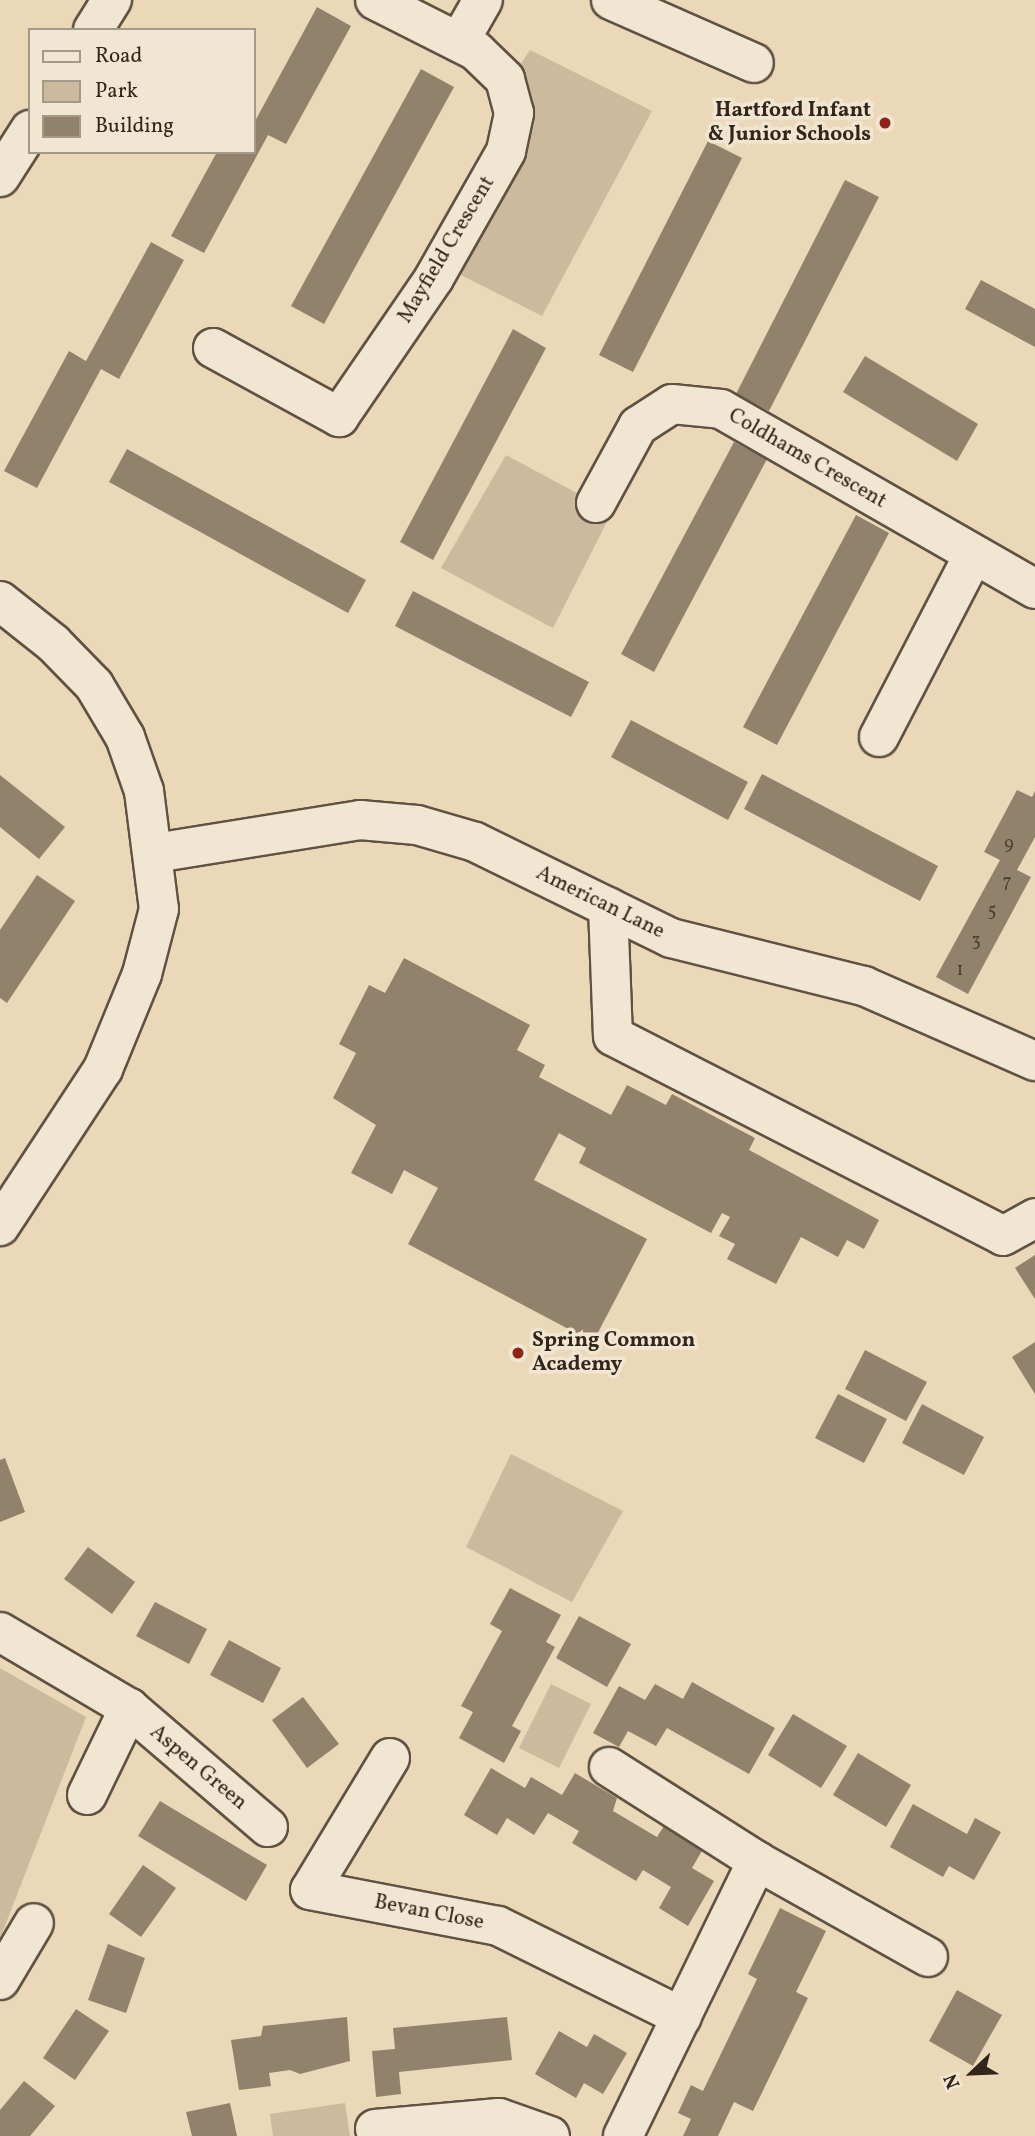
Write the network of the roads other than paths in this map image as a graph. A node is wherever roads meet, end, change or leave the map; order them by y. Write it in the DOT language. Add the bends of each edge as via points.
graph roads {
  1 [pos="112,0"];
  2 [pos="375,0"];
  3 [pos="483,0"];
  4 [pos="611,0"];
  5 [pos="94,28"];
  6 [pos="459,42"];
  7 [pos="754,63"];
  8 [pos="28,133"];
  9 [pos="0,177"];
  10 [pos="213,348"];
  11 [pos="596,503"];
  12 [pos="973,556"];
  13 [pos="1031,578"];
  14 [pos="0,601"];
  15 [pos="879,737"];
  16 [pos="155,853"];
  17 [pos="608,907"];
  18 [pos="1032,1050"];
  19 [pos="5,1206"];
  20 [pos="1035,1218"];
  21 [pos="0,1632"];
  22 [pos="128,1709"];
  23 [pos="390,1758"];
  24 [pos="609,1767"];
  25 [pos="87,1795"];
  26 [pos="268,1827"];
  27 [pos="757,1861"];
  28 [pos="34,1923"];
  29 [pos="928,1957"];
  30 [pos="1,1976"];
  31 [pos="682,2017"];
  32 [pos="375,2129"];
  33 [pos="550,2136"];
  34 [pos="623,2136"];
  1 -- 5 [label="street"];
  2 -- 6 [label="street, Mayfield Crescent"];
  3 -- 6 [label="street"];
  4 -- 7 [label="street"];
  6 -- 10 [label="street, Mayfield Crescent" via="505,79 514,113 506,151 435,278 339,417"];
  8 -- 9 [label="street"];
  11 -- 12 [label="street, Coldhams Crescent" via="638,426 672,404 721,410"];
  12 -- 13 [label="street, Coldhams Crescent"];
  12 -- 15 [label="street"];
  14 -- 16 [label="street" via="53,643 94,685 125,737 144,791"];
  16 -- 17 [label="street, American Lane" via="360,820 416,825 475,842"];
  16 -- 19 [label="street" via="159,909 142,974 103,1069"];
  17 -- 18 [label="street, American Lane" via="671,938 864,986"];
  17 -- 20 [label="street" via="613,1036 1003,1236"];
  21 -- 22 [label="street, Aspen Green"];
  22 -- 25 [label="street, Aspen Green"];
  22 -- 26 [label="street, Aspen Green"];
  23 -- 31 [label="street, Bevan Close" via="310,1890 498,1926"];
  24 -- 27 [label="street"];
  27 -- 29 [label="street"];
  27 -- 31 [label="street"];
  28 -- 30 [label="street"];
  31 -- 34 [label="street"];
  32 -- 33 [label="street" via="499,2118"];
}
